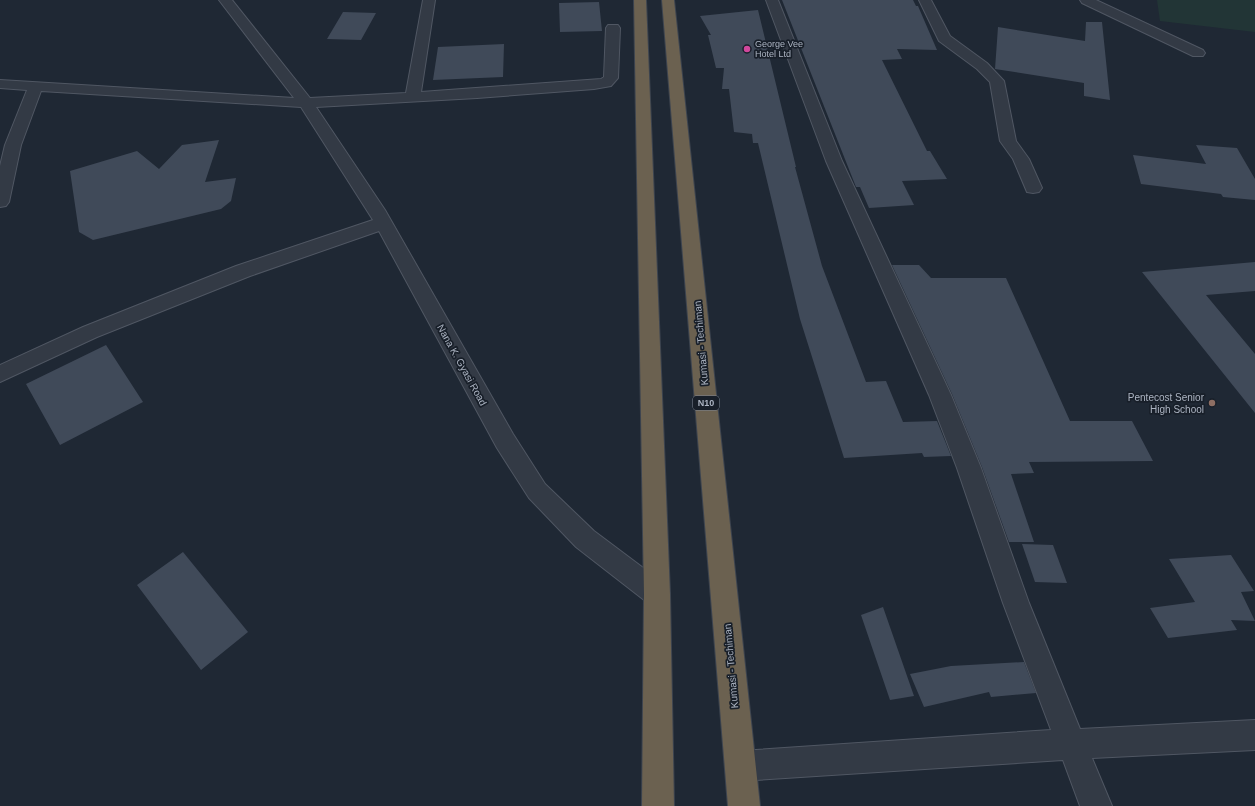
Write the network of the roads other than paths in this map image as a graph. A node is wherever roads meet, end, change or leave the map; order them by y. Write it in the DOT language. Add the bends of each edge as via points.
graph roads {
  1 [pos="225,0"];
  2 [pos="429,0"];
  3 [pos="640,0"];
  4 [pos="668,0"];
  5 [pos="772,0"];
  6 [pos="925,0"];
  7 [pos="1086,0"];
  8 [pos="613,28"];
  9 [pos="1198,53"];
  10 [pos="0,84"];
  11 [pos="36,86"];
  12 [pos="413,97"];
  13 [pos="306,103"];
  14 [pos="1033,188"];
  15 [pos="0,202"];
  16 [pos="383,223"];
  17 [pos="0,374"];
  18 [pos="657,594"];
  19 [pos="1255,735"];
  20 [pos="1071,744"];
  21 [pos="740,766"];
  22 [pos="658,806"];
  23 [pos="744,806"];
  24 [pos="1096,806"];
  1 -- 13 [label="street, Nana K. Gyasi Road"];
  2 -- 12 [label="street"];
  3 -- 18 [label="highway"];
  4 -- 21 [label="highway, Kumasi - Techiman / N10"];
  5 -- 20 [label="street" via="834,161 940,395"];
  6 -- 14 [label="street" via="944,38 982,66 997,81 1008,141 1021,159"];
  7 -- 9 [label="street"];
  8 -- 12 [label="street" via="611,78 606,83"];
  10 -- 11 [label="street"];
  11 -- 13 [label="street"];
  11 -- 15 [label="street" via="12,146"];
  12 -- 13 [label="street"];
  13 -- 16 [label="street, Nana K. Gyasi Road"];
  16 -- 17 [label="street" via="243,271 90,332"];
  16 -- 18 [label="street, Nana K. Gyasi Road" via="505,440 537,490 585,539"];
  18 -- 22 [label="highway"];
  19 -- 20 [label="street"];
  20 -- 21 [label="street"];
  20 -- 24 [label="street"];
  21 -- 23 [label="highway, Kumasi - Techiman / N10"];
}
